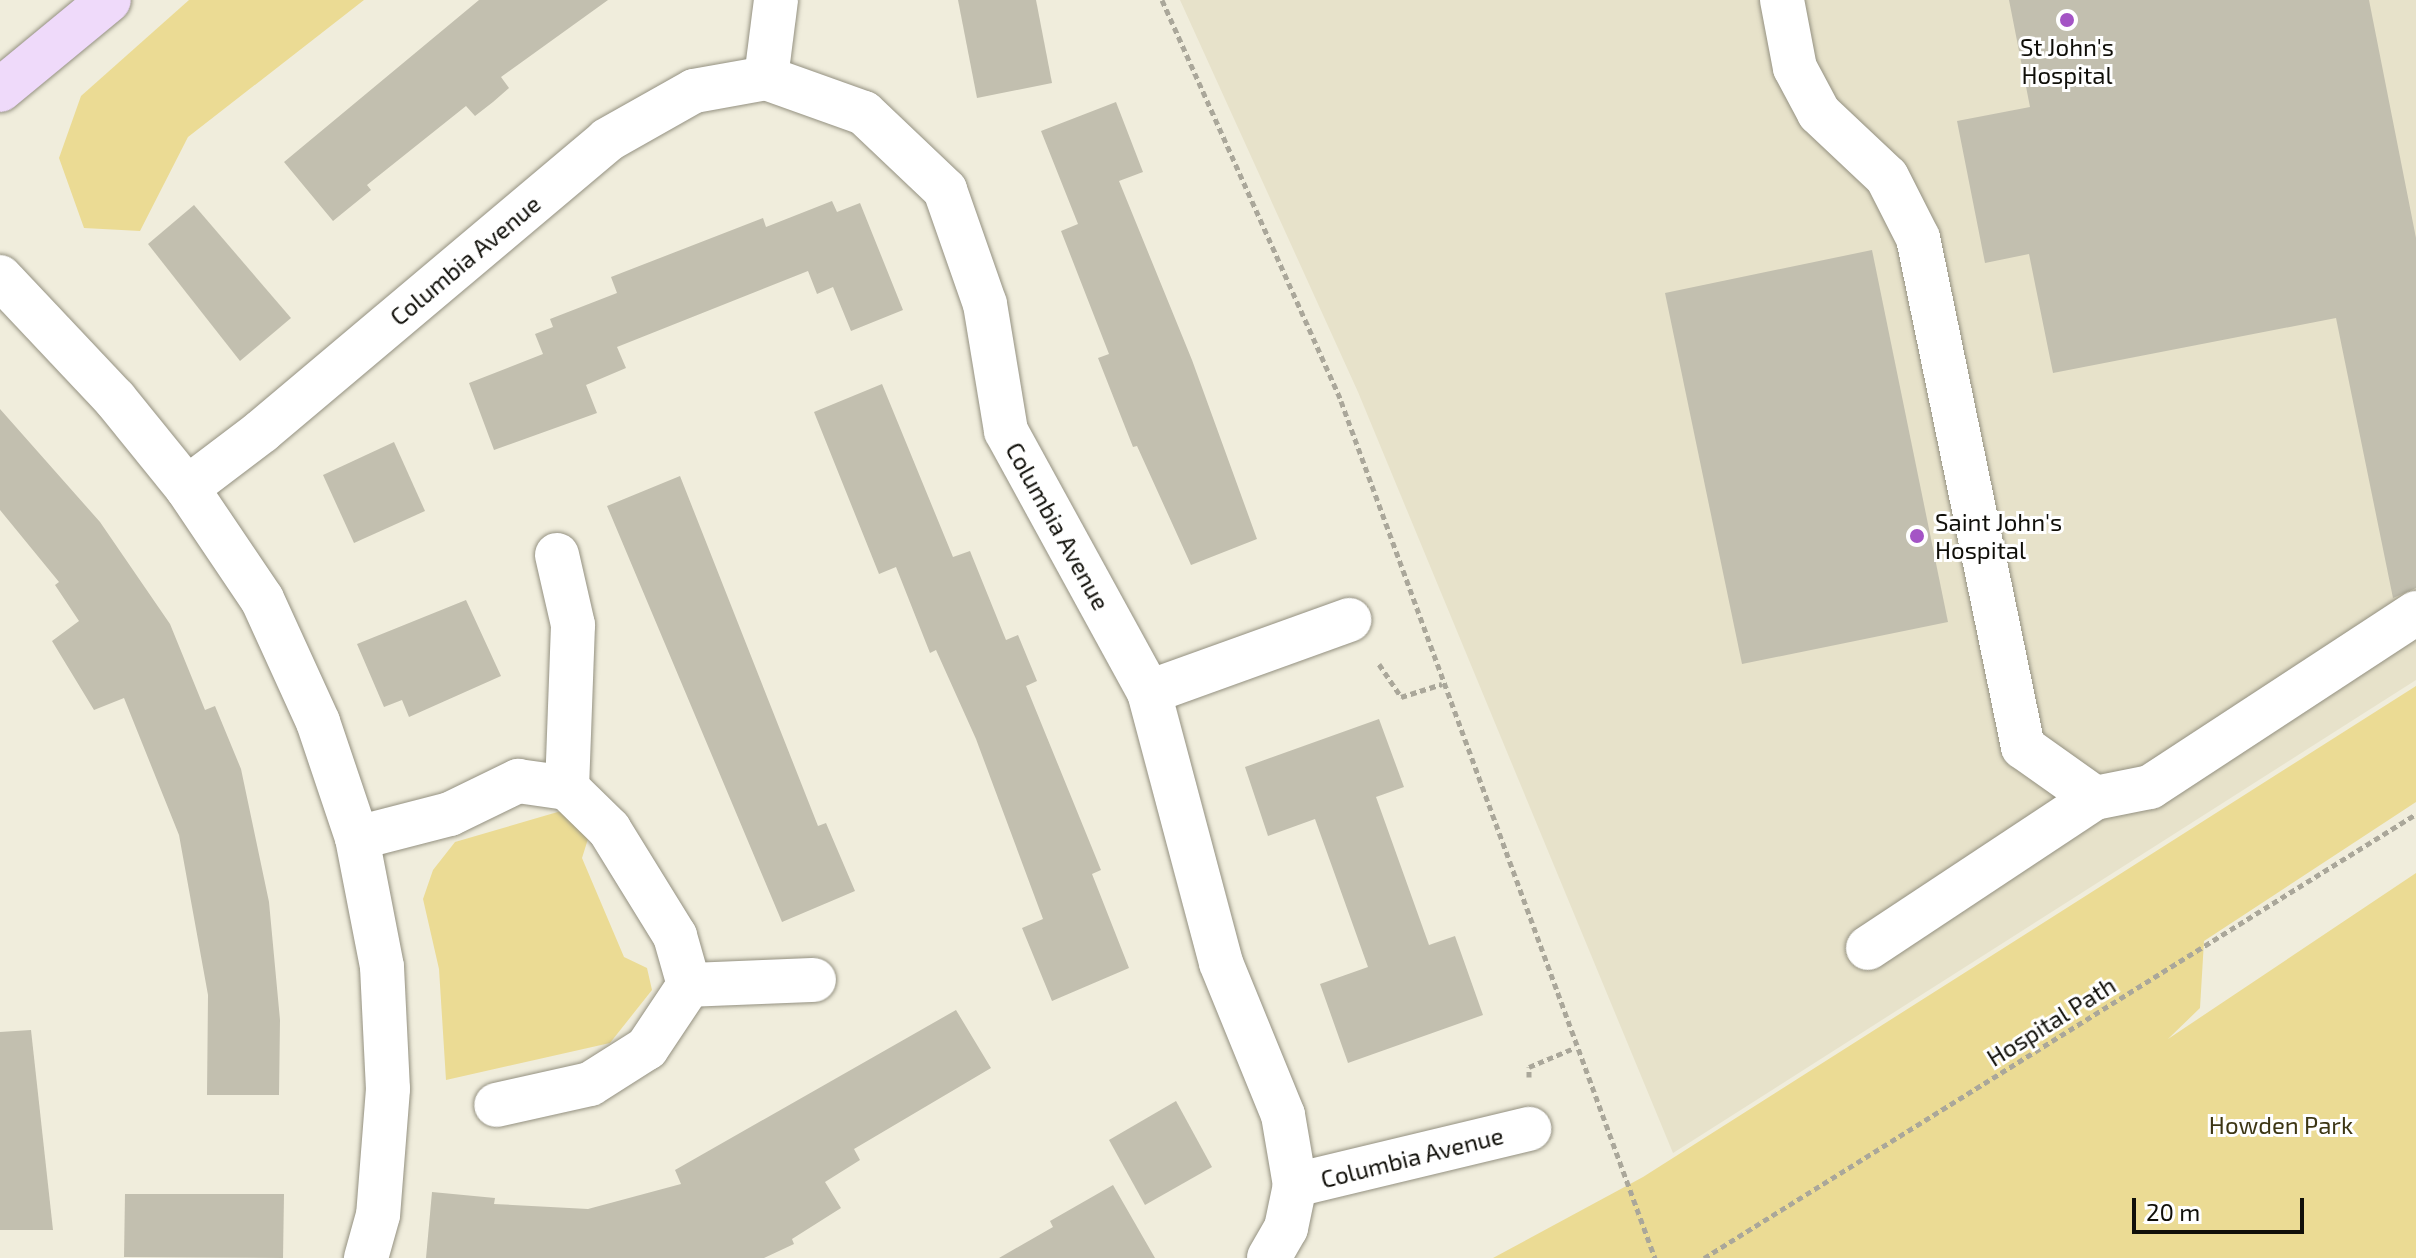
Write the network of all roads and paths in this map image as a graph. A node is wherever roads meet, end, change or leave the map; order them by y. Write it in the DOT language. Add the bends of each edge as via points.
graph roads {
  1 [pos="109,0"];
  2 [pos="776,0"];
  3 [pos="1162,0"];
  4 [pos="1782,0"];
  5 [pos="766,78"];
  6 [pos="0,90"];
  7 [pos="0,277"];
  8 [pos="187,488"];
  9 [pos="557,555"];
  10 [pos="2416,613"];
  11 [pos="1349,620"];
  12 [pos="1442,684"];
  13 [pos="1149,692"];
  14 [pos="567,788"];
  15 [pos="2095,798"];
  16 [pos="2416,814"];
  17 [pos="357,838"];
  18 [pos="1868,948"];
  19 [pos="814,980"];
  20 [pos="689,985"];
  21 [pos="496,1105"];
  22 [pos="1529,1129"];
  23 [pos="1295,1185"];
  24 [pos="366,1258"];
  25 [pos="1269,1258"];
  26 [pos="1655,1258"];
  27 [pos="1704,1258"];
  1 -- 6 [label="main road"];
  2 -- 5 [label="street"];
  3 -- 12 [label="path" via="1341,401"];
  4 -- 15 [label="street" via="1795,68 1819,113 1887,177 1918,238 2023,747"];
  5 -- 8 [label="street, Columbia Avenue" via="694,91 607,140"];
  5 -- 13 [label="street, Columbia Avenue" via="864,113 945,190 985,304 1006,431"];
  7 -- 8 [label="street" via="115,399"];
  8 -- 17 [label="street" via="262,599 318,722"];
  9 -- 14 [label="street" via="573,625"];
  10 -- 15 [label="street" via="2150,787"];
  11 -- 12 [label="path" via="1401,697"];
  11 -- 13 [label="street"];
  12 -- 26 [label="path"];
  13 -- 23 [label="street, Columbia Avenue" via="1221,963 1283,1115"];
  14 -- 17 [label="street" via="518,781 450,814"];
  14 -- 20 [label="street" via="609,829 675,936"];
  15 -- 18 [label="street"];
  16 -- 27 [label="path, Hospital Path"];
  17 -- 24 [label="street" via="382,967 388,1089 378,1215"];
  19 -- 20 [label="street"];
  20 -- 21 [label="street" via="647,1048 590,1084"];
  22 -- 23 [label="street, Columbia Avenue"];
  23 -- 25 [label="street, Columbia Avenue" via="1286,1228"];
}
